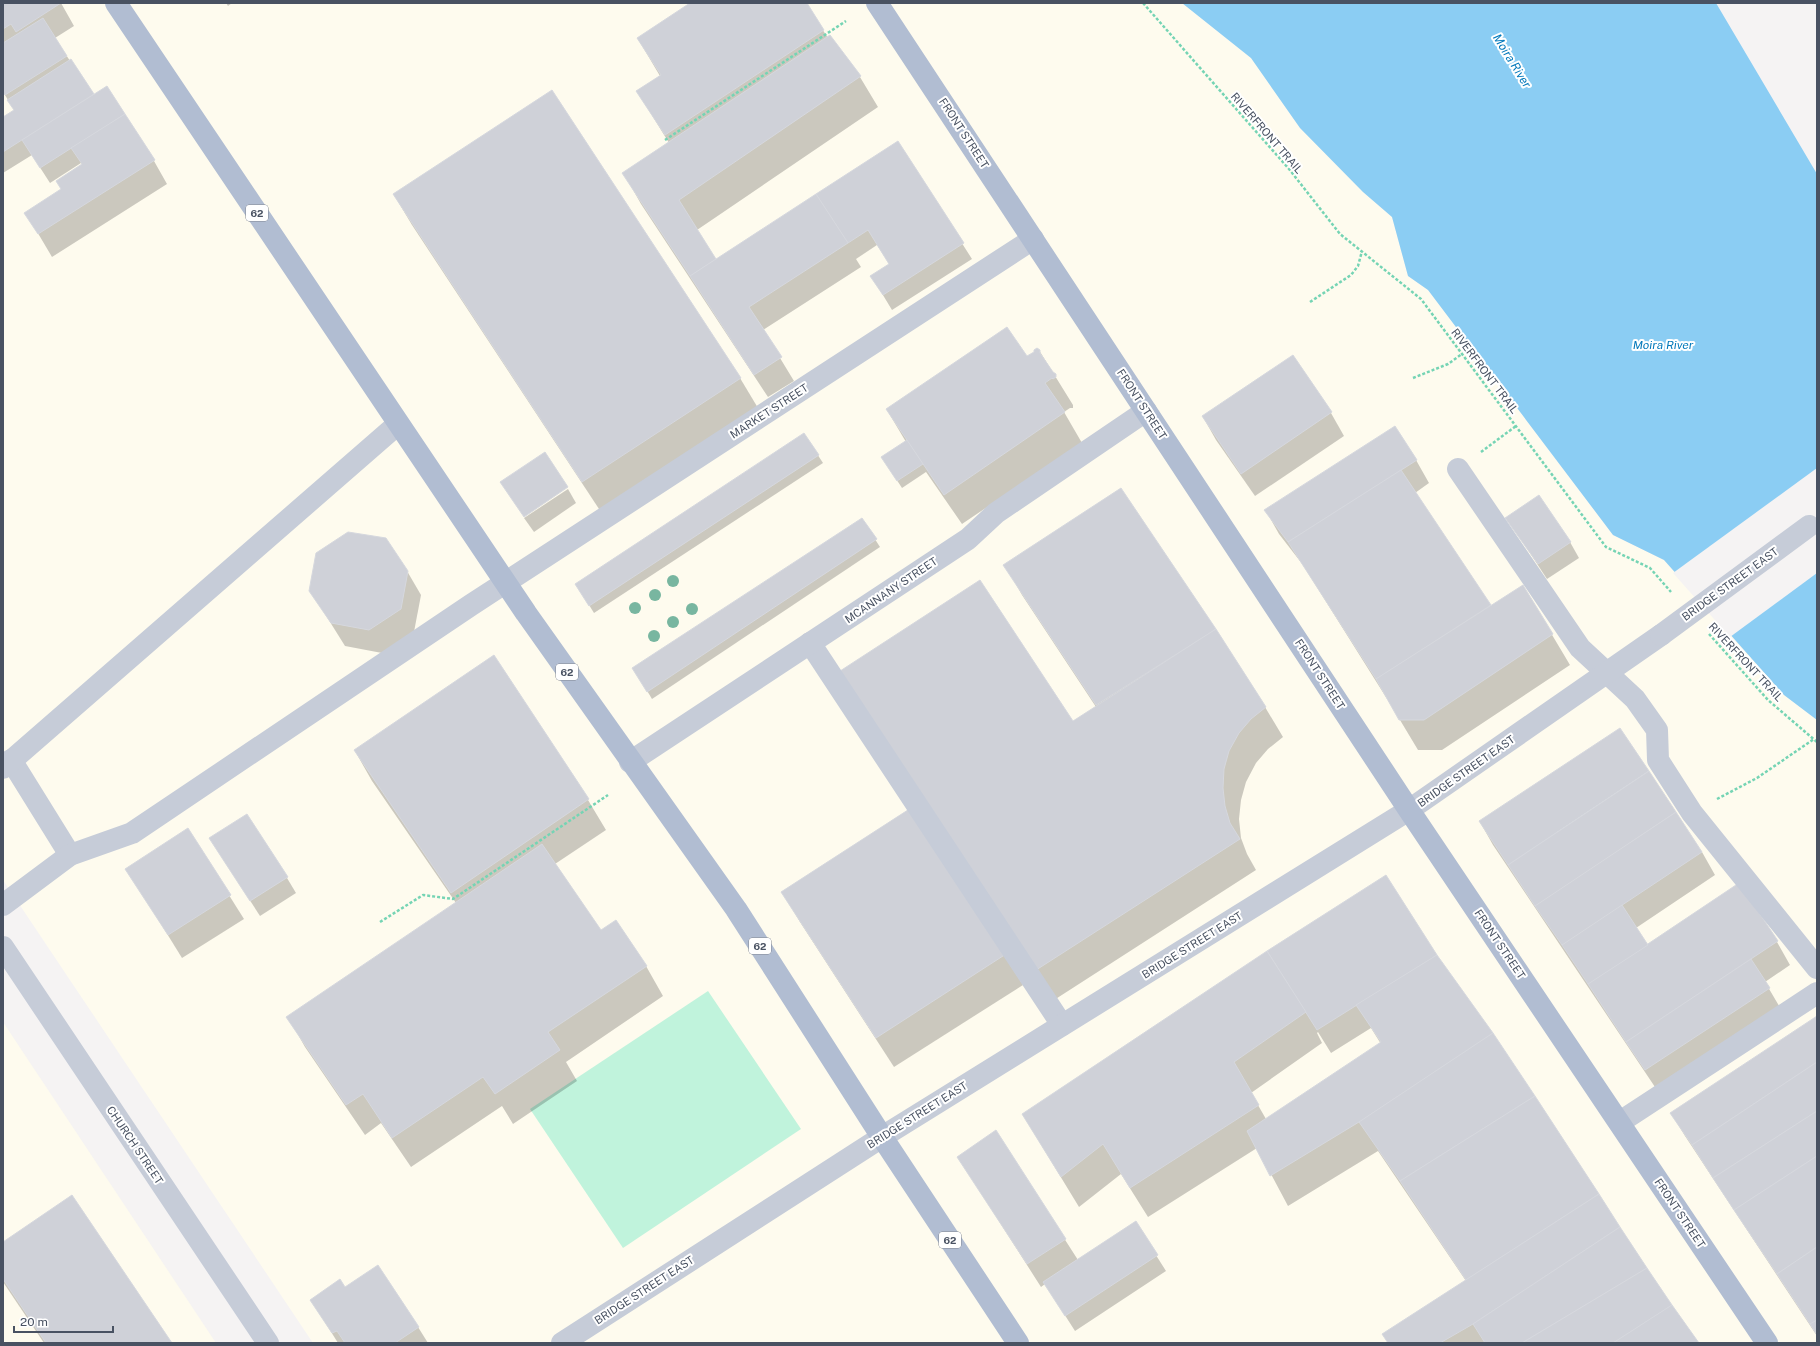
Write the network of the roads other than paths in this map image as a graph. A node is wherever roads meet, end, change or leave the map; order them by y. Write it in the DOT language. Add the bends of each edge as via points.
graph roads {
  1 [pos="116,3"];
  2 [pos="877,3"];
  3 [pos="1033,239"];
  4 [pos="1146,411"];
  5 [pos="398,424"];
  6 [pos="1458,469"];
  7 [pos="1813,523"];
  8 [pos="505,582"];
  9 [pos="810,643"];
  10 [pos="1608,673"];
  11 [pos="630,762"];
  12 [pos="7,764"];
  13 [pos="1410,810"];
  14 [pos="70,855"];
  15 [pos="3,905"];
  16 [pos="3,947"];
  17 [pos="1817,968"];
  18 [pos="1817,993"];
  19 [pos="1062,1025"];
  20 [pos="1620,1122"];
  21 [pos="882,1137"];
  22 [pos="268,1343"];
  23 [pos="562,1343"];
  24 [pos="1018,1343"];
  25 [pos="1767,1343"];
  1 -- 5 [label="main road, 62"];
  2 -- 3 [label="main road, FRONT STREET"];
  3 -- 4 [label="main road, FRONT STREET"];
  3 -- 8 [label="street, MARKET STREET"];
  4 -- 9 [label="street, MCANNANY STREET" via="996,513 968,539"];
  4 -- 13 [label="main road, FRONT STREET"];
  5 -- 8 [label="main road, 62"];
  5 -- 12 [label="street"];
  6 -- 10 [label="street" via="1580,648"];
  7 -- 10 [label="street, BRIDGE STREET EAST, bridge"];
  8 -- 11 [label="main road, 62"];
  8 -- 14 [label="street, MARKET STREET" via="132,833"];
  9 -- 11 [label="street, MCANNANY STREET"];
  9 -- 19 [label="street"];
  10 -- 13 [label="street, BRIDGE STREET EAST"];
  10 -- 17 [label="street" via="1634,699 1657,730 1658,760 1692,813"];
  11 -- 21 [label="main road, 62" via="736,909"];
  12 -- 14 [label="street"];
  13 -- 19 [label="street, BRIDGE STREET EAST"];
  13 -- 20 [label="main road, FRONT STREET"];
  14 -- 15 [label="street, MARKET STREET"];
  16 -- 22 [label="street, CHURCH STREET"];
  18 -- 20 [label="street"];
  19 -- 21 [label="street, BRIDGE STREET EAST"];
  20 -- 25 [label="main road, FRONT STREET"];
  21 -- 23 [label="street, BRIDGE STREET EAST"];
  21 -- 24 [label="main road, 62"];
}
